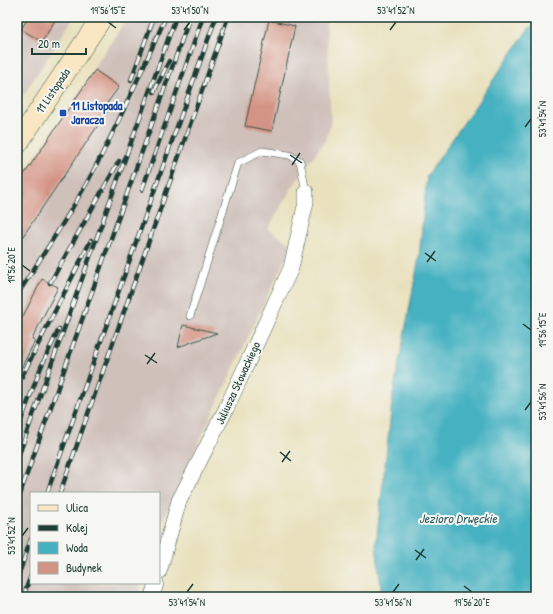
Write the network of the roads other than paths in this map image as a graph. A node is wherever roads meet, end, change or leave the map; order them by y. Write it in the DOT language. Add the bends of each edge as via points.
graph roads {
  1 [pos="102,17"];
  2 [pos="17,144"];
  3 [pos="306,192"];
  4 [pos="190,316"];
  5 [pos="160,568"];
  6 [pos="156,584"];
  7 [pos="152,597"];
  1 -- 2 [label="main road, 11 Listopada"];
  3 -- 4 [label="lane" via="300,161 289,155 262,151 238,163"];
  3 -- 5 [label="street, Juliusza Słowackiego" via="291,268 226,409 179,502"];
  6 -- 7 [label="street"];
}
